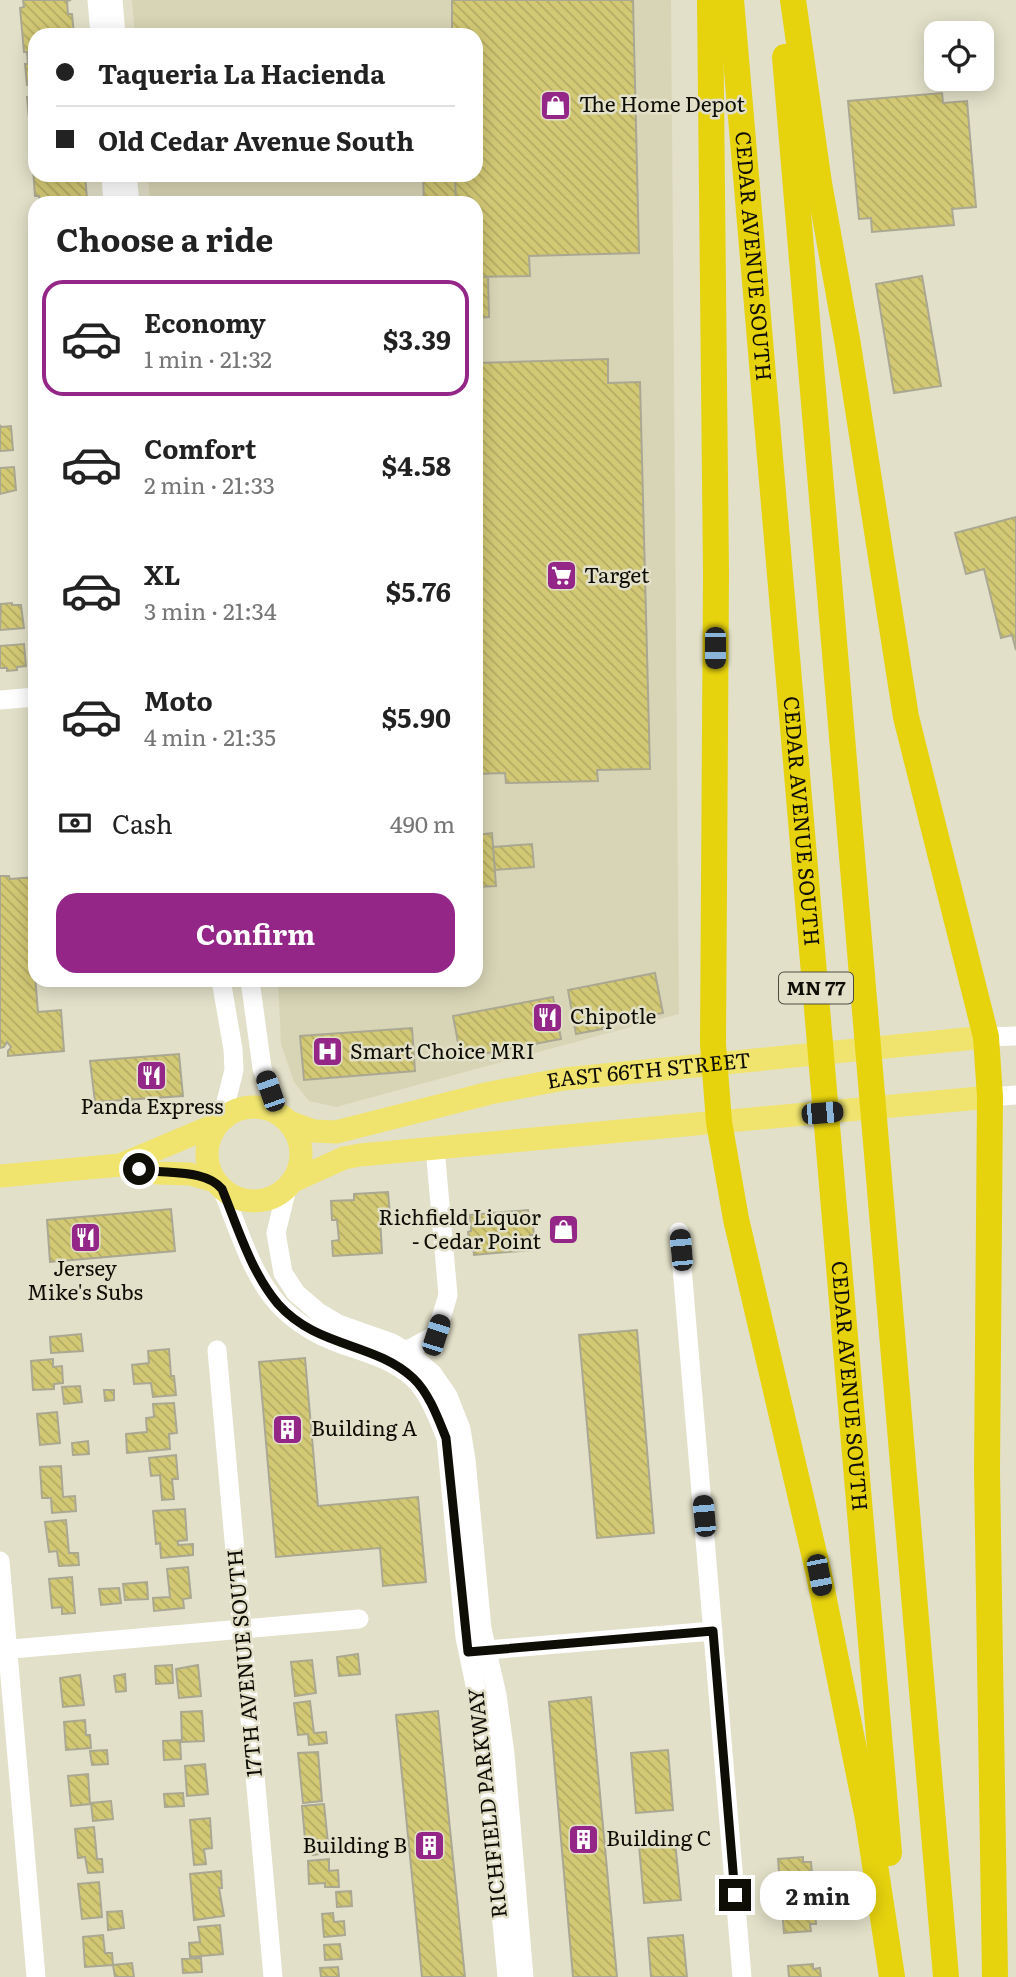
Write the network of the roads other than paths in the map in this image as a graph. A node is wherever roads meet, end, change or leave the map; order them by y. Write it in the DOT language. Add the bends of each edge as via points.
graph roads {
  1 [pos="97,0"];
  2 [pos="113,0"];
  3 [pos="710,0"];
  4 [pos="731,0"];
  5 [pos="780,0"];
  6 [pos="793,0"];
  7 [pos="99,28"];
  8 [pos="115,28"];
  9 [pos="28,698"];
  10 [pos="0,700"];
  11 [pos="222,987"];
  12 [pos="250,987"];
  13 [pos="1016,1035"];
  14 [pos="986,1037"];
  15 [pos="715,1065"];
  16 [pos="1016,1095"];
  17 [pos="990,1097"];
  18 [pos="283,1117"];
  19 [pos="220,1121"];
  20 [pos="719,1122"];
  21 [pos="435,1148"];
  22 [pos="120,1165"];
  23 [pos="0,1176"];
  24 [pos="290,1184"];
  25 [pos="219,1185"];
  26 [pos="679,1233"];
  27 [pos="217,1350"];
  28 [pos="406,1351"];
  29 [pos="0,1561"];
  30 [pos="359,1619"];
  31 [pos="241,1629"];
  32 [pos="713,1631"];
  33 [pos="4,1650"];
  34 [pos="477,1651"];
  35 [pos="36,1977"];
  36 [pos="273,1977"];
  37 [pos="507,1977"];
  38 [pos="524,1977"];
  39 [pos="742,1977"];
  40 [pos="891,1977"];
  41 [pos="900,1977"];
  42 [pos="946,1977"];
  43 [pos="995,1977"];
  1 -- 7 [label="street"];
  2 -- 8 [label="street"];
  3 -- 15 [label="highway"];
  4 -- 41 [label="highway, CEDAR AVENUE SOUTH / MN 77"];
  5 -- 42 [label="highway, MN 77"];
  6 -- 14 [label="highway" via="906,718"];
  9 -- 10 [label="street"];
  11 -- 19 [label="street" via="234,1070"];
  12 -- 18 [label="street" via="262,1068"];
  13 -- 14 [label="street, EAST 66TH STREET"];
  14 -- 15 [label="main road, EAST 66TH STREET"];
  14 -- 17 [label="highway"];
  15 -- 18 [label="main road, EAST 66TH STREET" via="559,1080 336,1132 314,1131"];
  15 -- 20 [label="highway"];
  16 -- 17 [label="street"];
  17 -- 20 [label="main road"];
  17 -- 43 [label="highway" via="986,1471"];
  18 -- 19 [label="main road" via="264,1107 249,1107"];
  18 -- 24 [label="main road" via="298,1135 301,1150 300,1166"];
  19 -- 22 [label="main road"];
  19 -- 25 [label="main road" via="206,1152 208,1167"];
  20 -- 21 [label="main road"];
  20 -- 40 [label="highway" via="736,1219 822,1589 868,1819"];
  21 -- 24 [label="main road" via="344,1158"];
  21 -- 28 [label="street" via="447,1295 436,1335"];
  22 -- 23 [label="main road"];
  22 -- 25 [label="main road" via="190,1174"];
  24 -- 25 [label="main road" via="275,1196 248,1201"];
  24 -- 28 [label="street, RICHFIELD PARKWAY" via="276,1233 283,1273 296,1293 338,1324"];
  25 -- 34 [label="street, RICHFIELD PARKWAY" via="260,1278 279,1305 310,1330 388,1360 414,1379 436,1412 450,1461"];
  26 -- 32 [label="street"];
  27 -- 31 [label="street, 17TH AVENUE SOUTH"];
  28 -- 34 [label="street, RICHFIELD PARKWAY" via="432,1373 448,1396 461,1430"];
  29 -- 33 [label="street"];
  30 -- 31 [label="street"];
  31 -- 33 [label="street"];
  31 -- 36 [label="street, 17TH AVENUE SOUTH"];
  32 -- 34 [label="street"];
  32 -- 39 [label="street"];
  33 -- 35 [label="street"];
  34 -- 37 [label="street, RICHFIELD PARKWAY"];
  34 -- 38 [label="street, RICHFIELD PARKWAY" via="496,1695 505,1754"];
}
